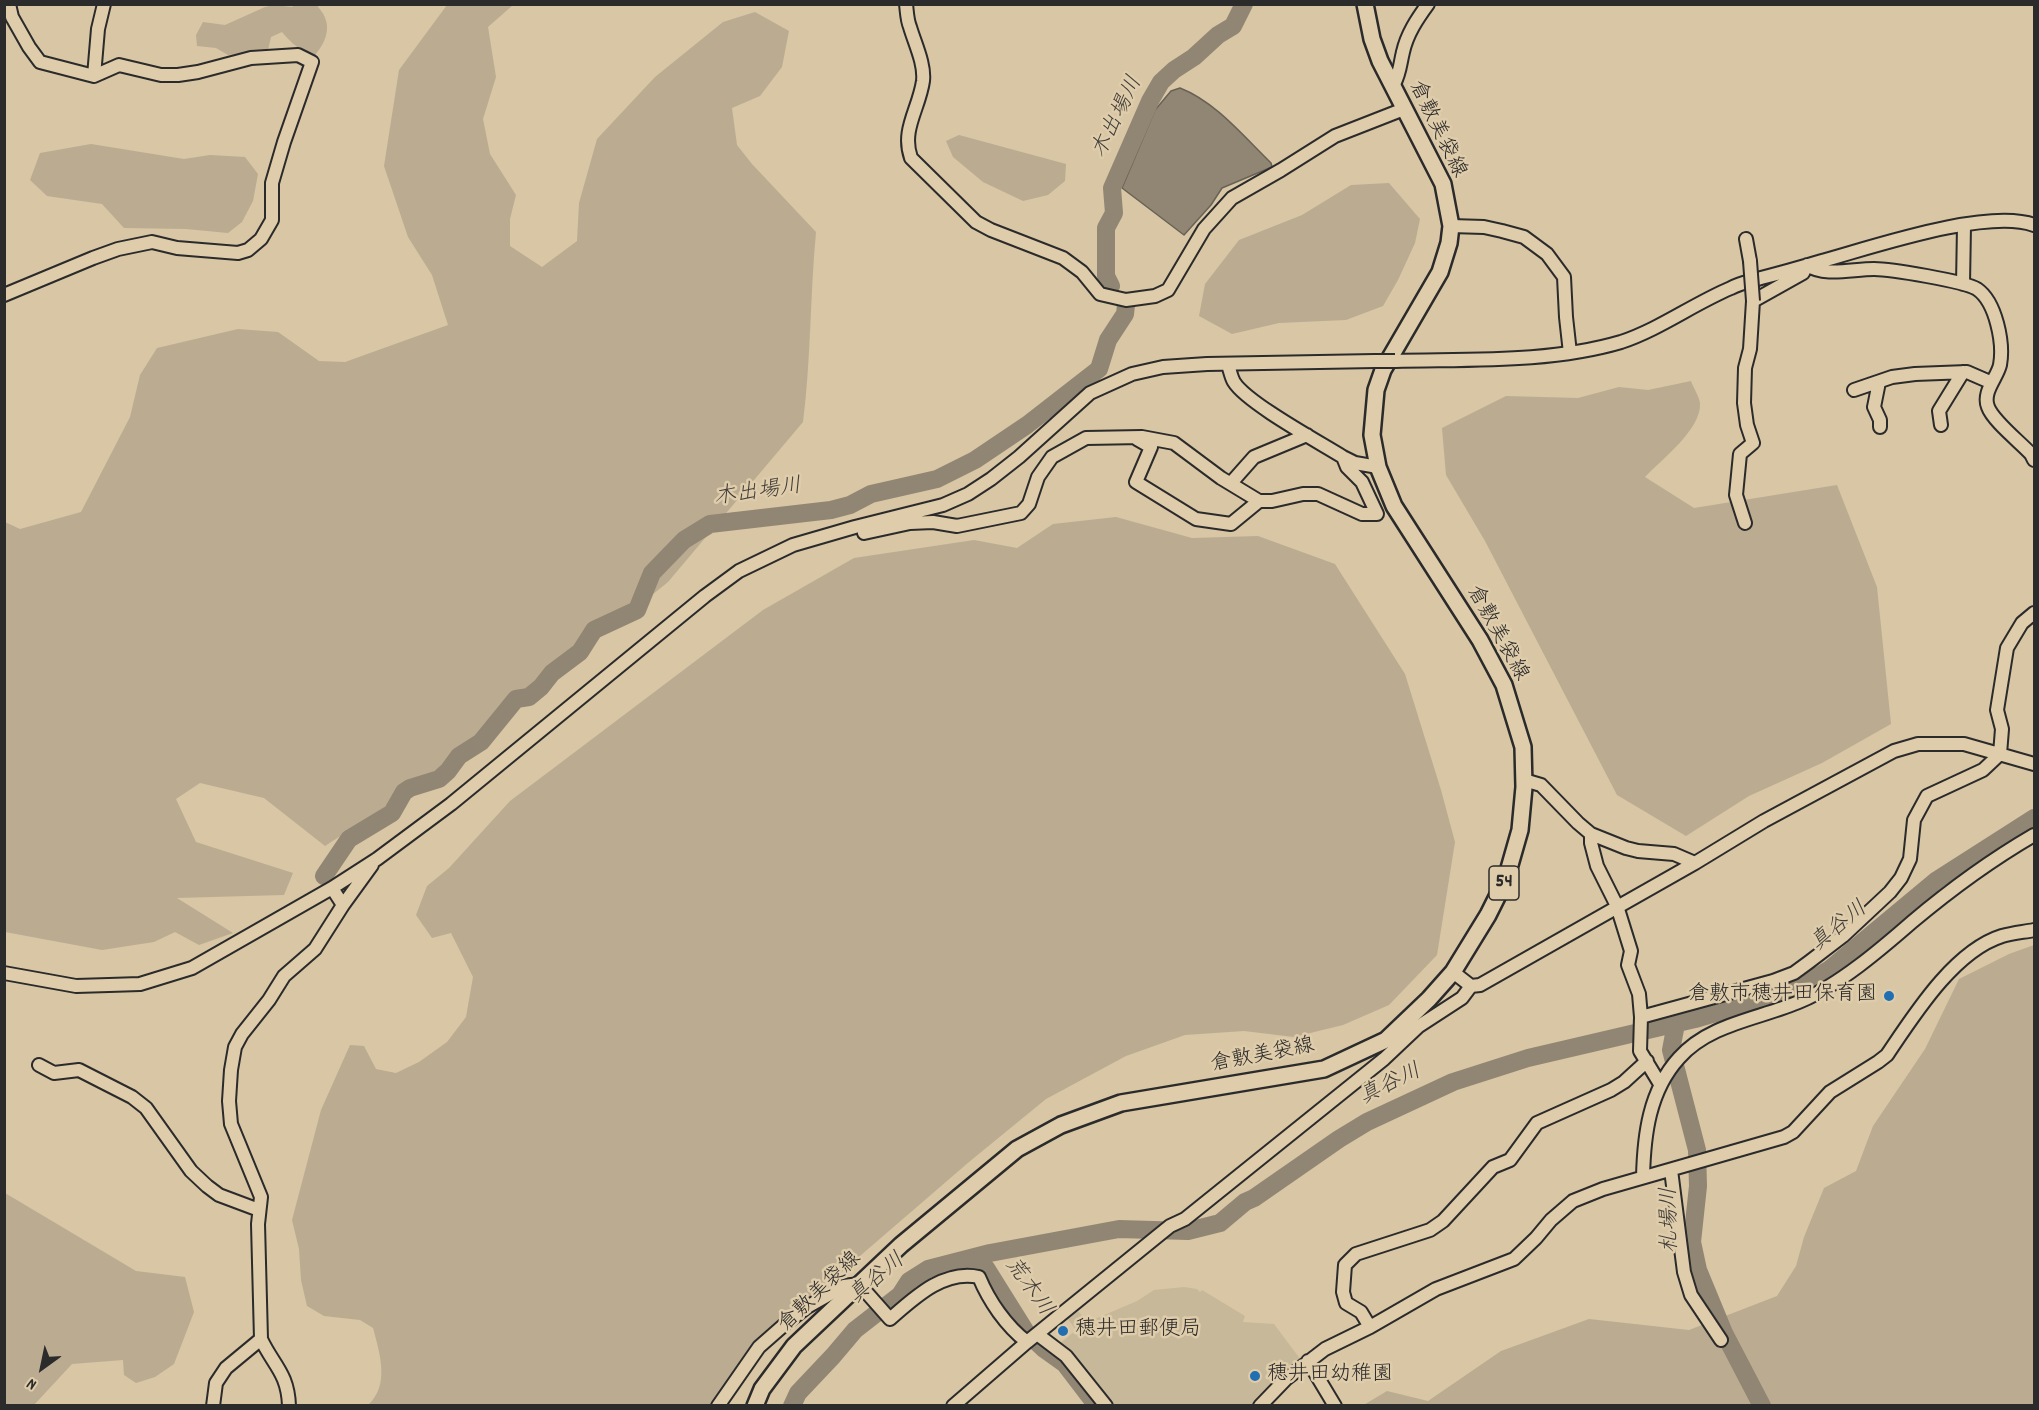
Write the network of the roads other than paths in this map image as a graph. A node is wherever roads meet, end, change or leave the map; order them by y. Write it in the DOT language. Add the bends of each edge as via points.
graph roads {
  1 [pos="9,4"];
  2 [pos="104,4"];
  3 [pos="906,4"];
  4 [pos="1365,4"];
  5 [pos="1428,4"];
  6 [pos="94,76"];
  7 [pos="1390,83"];
  8 [pos="1404,109"];
  9 [pos="1964,225"];
  10 [pos="2034,225"];
  11 [pos="1451,226"];
  12 [pos="1746,238"];
  13 [pos="1807,265"];
  14 [pos="1963,284"];
  15 [pos="4,295"];
  16 [pos="1753,301"];
  17 [pos="1570,353"];
  18 [pos="1228,364"];
  19 [pos="1963,372"];
  20 [pos="1879,382"];
  21 [pos="1990,382"];
  22 [pos="1854,390"];
  23 [pos="1941,425"];
  24 [pos="1880,427"];
  25 [pos="1307,435"];
  26 [pos="1133,437"];
  27 [pos="2034,439"];
  28 [pos="1343,457"];
  29 [pos="2033,457"];
  30 [pos="1378,467"];
  31 [pos="1231,483"];
  32 [pos="1259,501"];
  33 [pos="1745,523"];
  34 [pos="823,536"];
  35 [pos="2034,613"];
  36 [pos="2000,753"];
  37 [pos="2034,764"];
  38 [pos="1524,780"];
  39 [pos="1592,834"];
  40 [pos="2034,835"];
  41 [pos="377,859"];
  42 [pos="1695,863"];
  43 [pos="332,888"];
  44 [pos="343,905"];
  45 [pos="1617,906"];
  46 [pos="2034,930"];
  47 [pos="1452,972"];
  48 [pos="4,973"];
  49 [pos="1471,986"];
  50 [pos="1641,1017"];
  51 [pos="1647,1061"];
  52 [pos="39,1065"];
  53 [pos="1660,1084"];
  54 [pos="1671,1170"];
  55 [pos="1643,1177"];
  56 [pos="259,1210"];
  57 [pos="863,1289"];
  58 [pos="1370,1327"];
  59 [pos="1032,1338"];
  60 [pos="261,1339"];
  61 [pos="1721,1340"];
  62 [pos="1308,1361"];
  63 [pos="213,1406"];
  64 [pos="289,1406"];
  65 [pos="718,1406"];
  66 [pos="755,1406"];
  67 [pos="953,1406"];
  68 [pos="1106,1406"];
  69 [pos="1260,1406"];
  70 [pos="1335,1406"];
  1 -- 6 [label="street" via="12,17 40,62"];
  2 -- 6 [label="street"];
  3 -- 8 [label="street" via="923,79 908,132 911,158 976,222 1063,258 1082,272 1100,294 1126,300 1168,290 1203,229 1233,198 1335,136"];
  4 -- 7 [label="main road, 倉敷美袋線 / 54" via="1372,39"];
  5 -- 7 [label="street" via="1408,35 1400,74 1394,84"];
  6 -- 15 [label="street" via="118,65 178,75 251,58 298,55 312,62 272,183 272,220 261,239 238,253 152,242 118,249"];
  7 -- 8 [label="main road, 倉敷美袋線 / 54"];
  8 -- 11 [label="main road, 倉敷美袋線 / 54" via="1443,184"];
  9 -- 10 [label="street" via="1998,220"];
  9 -- 13 [label="street"];
  9 -- 14 [label="street"];
  11 -- 17 [label="street" via="1484,227 1524,237 1547,254 1564,277"];
  11 -- 30 [label="main road, 倉敷美袋線 / 54" via="1440,272 1383,370 1376,390 1372,435"];
  12 -- 16 [label="street, bridge"];
  13 -- 14 [label="street" via="1816,271 1877,269"];
  13 -- 16 [label="street" via="1803,273"];
  13 -- 17 [label="street" via="1732,287 1622,341"];
  14 -- 21 [label="street" via="1977,289 1997,320 2001,354"];
  16 -- 33 [label="street" via="1744,403 1753,443 1740,454 1736,495"];
  17 -- 18 [label="street, bridge"];
  18 -- 25 [label="street" via="1234,382 1243,392"];
  18 -- 34 [label="street" via="1163,367 1113,382 1090,393 1019,457 968,494 943,505"];
  19 -- 20 [label="street" via="1915,374"];
  19 -- 21 [label="street"];
  19 -- 23 [label="street" via="1939,411"];
  20 -- 22 [label="street"];
  20 -- 24 [label="street" via="1874,407"];
  21 -- 29 [label="street" via="1986,404 1992,416"];
  25 -- 28 [label="street"];
  25 -- 31 [label="street" via="1254,457"];
  26 -- 31 [label="street" via="1174,443"];
  26 -- 32 [label="street" via="1151,447 1136,482 1196,519 1231,524"];
  26 -- 34 [label="street" via="1086,438 1052,457 1038,477 1029,504 1020,513 957,526 910,523"];
  27 -- 29 [label="street"];
  28 -- 30 [label="street"];
  28 -- 32 [label="street" via="1362,482 1377,514 1362,514 1318,494"];
  30 -- 38 [label="main road, 倉敷美袋線 / 54" via="1394,506 1480,640 1504,685 1522,747"];
  31 -- 32 [label="street"];
  34 -- 41 [label="street" via="739,571 451,804"];
  35 -- 36 [label="street" via="2022,623 2007,648 1997,710 2002,729"];
  36 -- 37 [label="street"];
  36 -- 42 [label="street" via="1964,744 1918,744 1894,752 1764,821"];
  36 -- 50 [label="street" via="1983,770 1927,796 1914,820 1910,859 1901,878 1843,936 1809,962 1773,981"];
  38 -- 39 [label="street" via="1540,785"];
  38 -- 47 [label="main road, 倉敷美袋線 / 54" via="1520,830 1506,879"];
  39 -- 42 [label="street" via="1626,848 1674,854"];
  39 -- 45 [label="street" via="1597,867"];
  40 -- 53 [label="street" via="1964,881 1824,990 1717,1030 1687,1050"];
  41 -- 43 [label="street"];
  41 -- 44 [label="street"];
  42 -- 45 [label="street"];
  43 -- 44 [label="street"];
  43 -- 48 [label="street" via="192,968 140,984 76,986"];
  44 -- 56 [label="street" via="315,949 284,976 235,1047 229,1101 231,1125 261,1197"];
  45 -- 49 [label="street" via="1480,985"];
  45 -- 50 [label="street" via="1631,951 1628,966 1639,994"];
  46 -- 54 [label="street" via="2001,937 1954,967 1930,992 1887,1055 1830,1092 1793,1132 1752,1148"];
  47 -- 49 [label="street"];
  47 -- 57 [label="main road, 倉敷美袋線 / 54" via="1386,1040 1324,1068 1121,1103 1061,1125 1017,1149 901,1245"];
  49 -- 59 [label="street" via="1462,998 1419,1026 1384,1059"];
  50 -- 51 [label="street" via="1640,1051"];
  51 -- 53 [label="street"];
  51 -- 58 [label="street" via="1611,1090 1537,1123 1510,1160 1493,1167 1430,1230 1356,1254 1345,1265 1343,1292 1346,1303 1361,1312"];
  52 -- 56 [label="street" via="54,1073 79,1070 132,1097 146,1108 191,1171 207,1186 219,1195"];
  53 -- 55 [label="street" via="1646,1133"];
  54 -- 55 [label="street"];
  54 -- 61 [label="street" via="1684,1272 1691,1295"];
  55 -- 58 [label="street" via="1574,1201 1514,1259 1436,1289"];
  56 -- 60 [label="street"];
  57 -- 59 [label="street" via="890,1319 942,1281 969,1275 979,1277 1017,1334"];
  57 -- 65 [label="street" via="844,1286 784,1325 759,1347"];
  57 -- 66 [label="main road, 倉敷美袋線 / 54" via="794,1346 762,1389"];
  58 -- 62 [label="street"];
  59 -- 67 [label="street"];
  59 -- 68 [label="street" via="1066,1356"];
  60 -- 63 [label="street" via="226,1368 216,1383"];
  60 -- 64 [label="street" via="284,1375"];
  62 -- 69 [label="street"];
  62 -- 70 [label="street"];
}
